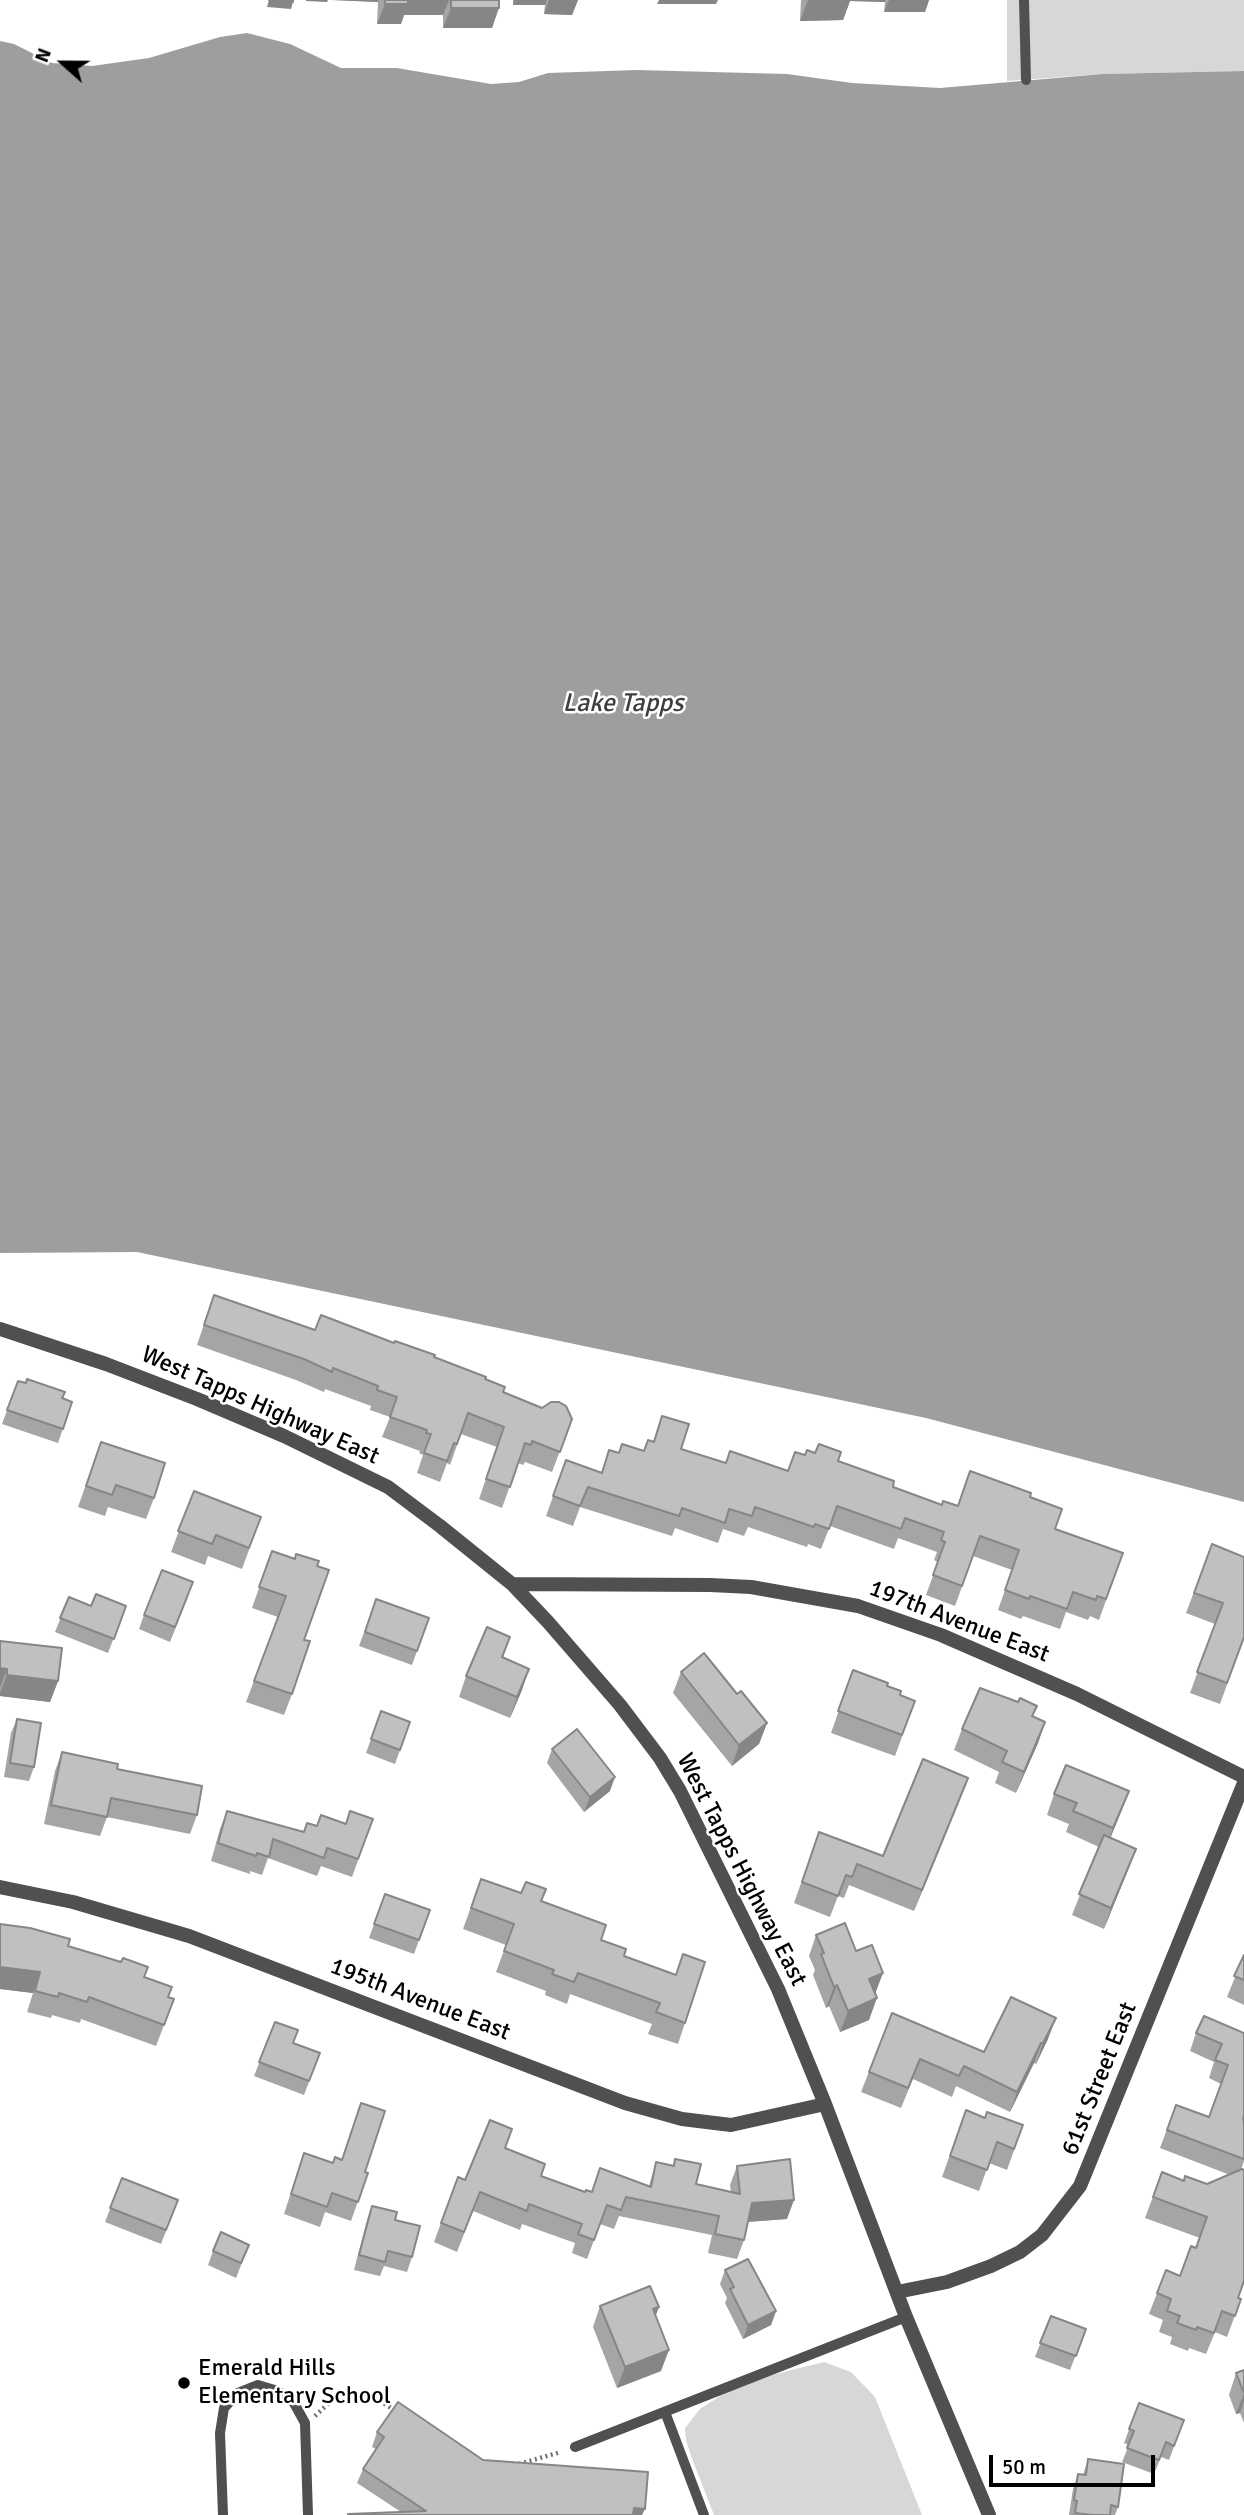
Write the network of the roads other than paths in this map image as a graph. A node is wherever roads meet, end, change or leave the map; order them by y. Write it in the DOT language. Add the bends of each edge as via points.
graph roads {
  1 [pos="1024,0"];
  2 [pos="1026,80"];
  3 [pos="0,1329"];
  4 [pos="512,1584"];
  5 [pos="1244,1776"];
  6 [pos="1244,1783"];
  7 [pos="0,1887"];
  8 [pos="825,2104"];
  9 [pos="897,2292"];
  10 [pos="906,2318"];
  11 [pos="664,2412"];
  12 [pos="575,2447"];
  13 [pos="223,2515"];
  14 [pos="308,2515"];
  15 [pos="704,2515"];
  16 [pos="989,2515"];
  1 -- 2 [label="lane"];
  3 -- 4 [label="street, West Tapps Highway East" via="184,1394 279,1433 388,1487"];
  4 -- 5 [label="street, 197th Avenue East" via="751,1587 858,1606 941,1635 1065,1689"];
  4 -- 8 [label="street, West Tapps Highway East" via="620,1705 680,1791 778,1989"];
  6 -- 9 [label="street, 61st Street East" via="1080,2186 1042,2235 1020,2252 947,2282"];
  7 -- 8 [label="street, 195th Avenue East" via="73,1902 189,1936 625,2103 682,2119 731,2125"];
  8 -- 9 [label="street, West Tapps Highway East"];
  9 -- 10 [label="street, West Tapps Highway East"];
  10 -- 11 [label="lane"];
  10 -- 16 [label="street, West Tapps Highway East"];
  11 -- 12 [label="lane"];
  11 -- 15 [label="lane"];
  13 -- 14 [label="lane" via="220,2433 224,2407 237,2393 258,2385 278,2391 294,2403 305,2423"];
}
